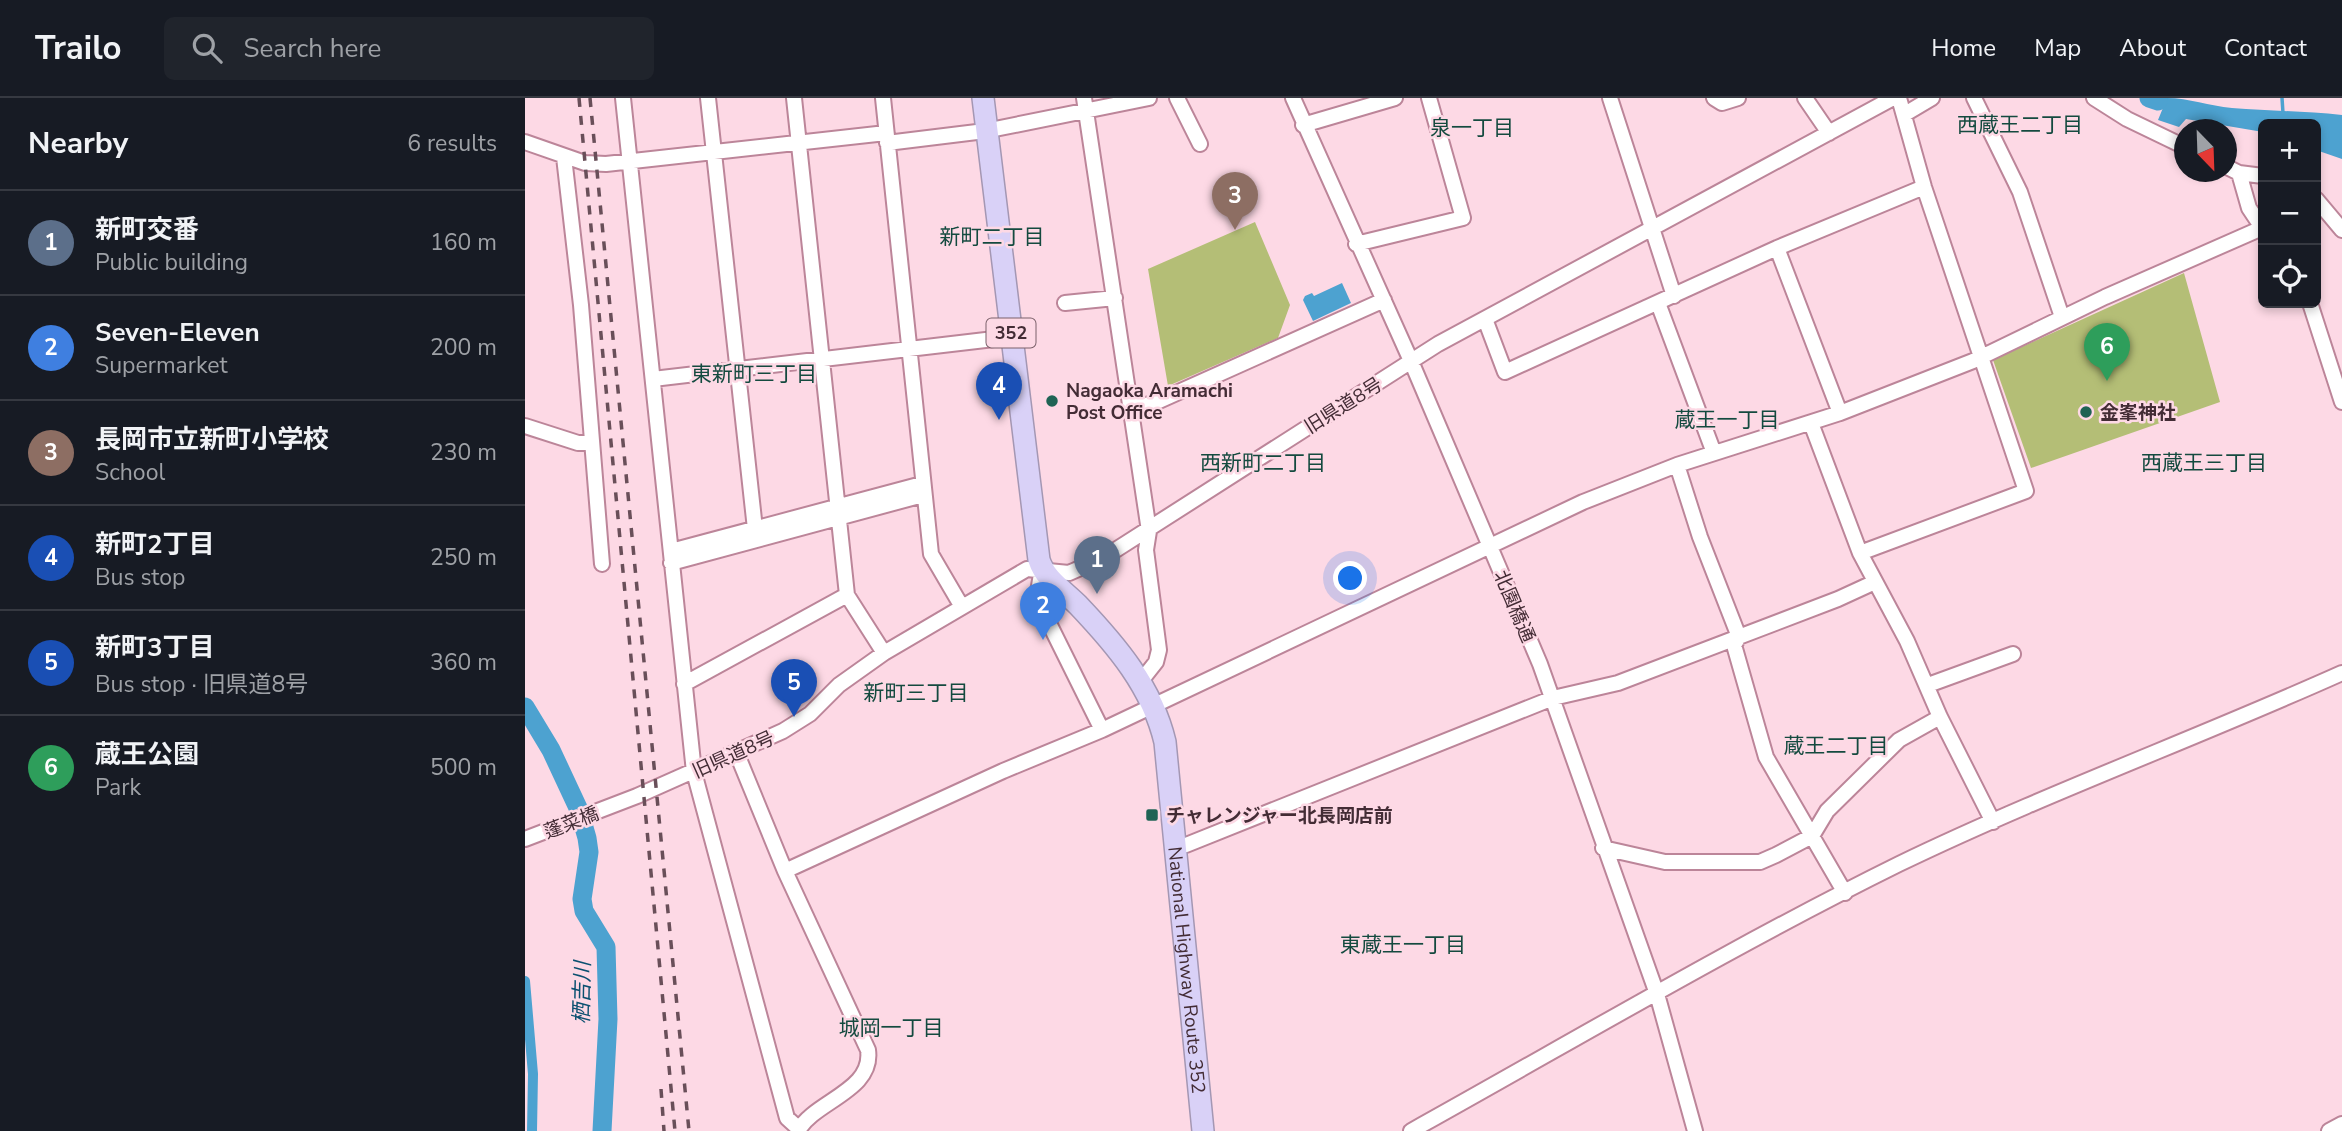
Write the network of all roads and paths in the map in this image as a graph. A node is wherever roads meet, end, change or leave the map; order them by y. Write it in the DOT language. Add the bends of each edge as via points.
graph roads {
  1 [pos="623,98"];
  2 [pos="708,98"];
  3 [pos="794,98"];
  4 [pos="883,98"];
  5 [pos="983,98"];
  6 [pos="1149,98"];
  7 [pos="1177,98"];
  8 [pos="1293,98"];
  9 [pos="1395,98"];
  10 [pos="1429,98"];
  11 [pos="1610,98"];
  12 [pos="1714,98"];
  13 [pos="1738,98"];
  14 [pos="1805,98"];
  15 [pos="1893,98"];
  16 [pos="1899,98"];
  17 [pos="1932,98"];
  18 [pos="1974,98"];
  19 [pos="2094,98"];
  20 [pos="1084,103"];
  21 [pos="1905,114"];
  22 [pos="1303,125"];
  23 [pos="985,131"];
  24 [pos="1829,133"];
  25 [pos="886,138"];
  26 [pos="525,142"];
  27 [pos="799,142"];
  28 [pos="2174,142"];
  29 [pos="1200,144"];
  30 [pos="714,150"];
  31 [pos="565,157"];
  32 [pos="629,160"];
  33 [pos="2237,171"];
  34 [pos="2258,175"];
  35 [pos="2237,180"];
  36 [pos="1924,187"];
  37 [pos="2321,205"];
  38 [pos="2258,220"];
  39 [pos="1653,227"];
  40 [pos="2342,230"];
  41 [pos="2258,231"];
  42 [pos="1356,244"];
  43 [pos="1777,248"];
  44 [pos="1674,296"];
  45 [pos="1115,298"];
  46 [pos="1384,300"];
  47 [pos="1065,303"];
  48 [pos="1658,303"];
  49 [pos="2312,308"];
  50 [pos="2062,317"];
  51 [pos="1485,319"];
  52 [pos="1011,337"];
  53 [pos="907,348"];
  54 [pos="1983,356"];
  55 [pos="822,358"];
  56 [pos="1411,361"];
  57 [pos="737,370"];
  58 [pos="653,379"];
  59 [pos="2342,402"];
  60 [pos="1131,407"];
  61 [pos="1840,414"];
  62 [pos="1811,423"];
  63 [pos="525,426"];
  64 [pos="592,443"];
  65 [pos="1714,453"];
  66 [pos="1677,465"];
  67 [pos="923,490"];
  68 [pos="838,512"];
  69 [pos="755,529"];
  70 [pos="1149,531"];
  71 [pos="1489,545"];
  72 [pos="1860,553"];
  73 [pos="671,557"];
  74 [pos="602,564"];
  75 [pos="1042,568"];
  76 [pos="1875,582"];
  77 [pos="847,595"];
  78 [pos="961,607"];
  79 [pos="1739,636"];
  80 [pos="884,653"];
  81 [pos="2013,654"];
  82 [pos="2342,673"];
  83 [pos="1141,681"];
  84 [pos="684,684"];
  85 [pos="1928,685"];
  86 [pos="1553,698"];
  87 [pos="1155,705"];
  88 [pos="1940,717"];
  89 [pos="1102,730"];
  90 [pos="737,754"];
  91 [pos="694,772"];
  92 [pos="616,804"];
  93 [pos="1993,822"];
  94 [pos="1812,836"];
  95 [pos="530,837"];
  96 [pos="1173,847"];
  97 [pos="1604,849"];
  98 [pos="785,872"];
  99 [pos="1845,892"];
  100 [pos="1657,994"];
  101 [pos="2342,1124"];
  102 [pos="798,1130"];
  103 [pos="1203,1131"];
  104 [pos="1411,1131"];
  105 [pos="1695,1131"];
  106 [pos="2329,1131"];
  1 -- 32 [label="street"];
  2 -- 30 [label="street"];
  3 -- 27 [label="street"];
  4 -- 25 [label="street"];
  5 -- 23 [label="highway, 352"];
  6 -- 20 [label="street"];
  7 -- 29 [label="street"];
  8 -- 22 [label="street, 北園橋通"];
  9 -- 22 [label="street"];
  10 -- 42 [label="street" via="1463,218"];
  11 -- 39 [label="street"];
  12 -- 13 [label="street" via="1722,103"];
  14 -- 24 [label="street"];
  15 -- 24 [label="street, 旧県道8号"];
  16 -- 21 [label="street"];
  17 -- 21 [label="street"];
  18 -- 50 [label="street" via="2020,192"];
  19 -- 28 [label="street"];
  20 -- 23 [label="street"];
  20 -- 45 [label="street"];
  21 -- 36 [label="street"];
  22 -- 42 [label="street, 北園橋通"];
  23 -- 25 [label="street"];
  23 -- 52 [label="highway, 352"];
  24 -- 39 [label="street, 旧県道8号"];
  25 -- 27 [label="street"];
  25 -- 53 [label="street"];
  26 -- 31 [label="street"];
  27 -- 30 [label="street"];
  27 -- 55 [label="street"];
  30 -- 32 [label="street"];
  30 -- 57 [label="street"];
  31 -- 32 [label="street" via="585,163"];
  31 -- 64 [label="street"];
  32 -- 58 [label="street"];
  33 -- 34 [label="street"];
  35 -- 38 [label="street"];
  36 -- 43 [label="street"];
  36 -- 54 [label="street"];
  37 -- 40 [label="street"];
  39 -- 44 [label="street"];
  39 -- 51 [label="street, 旧県道8号"];
  41 -- 50 [label="street"];
  42 -- 46 [label="street, 北園橋通"];
  43 -- 44 [label="street"];
  43 -- 61 [label="street"];
  44 -- 48 [label="street"];
  45 -- 47 [label="street"];
  45 -- 60 [label="street"];
  46 -- 56 [label="street, 北園橋通"];
  46 -- 60 [label="street" via="1153,404"];
  48 -- 51 [label="street" via="1505,372"];
  48 -- 65 [label="street"];
  49 -- 59 [label="street"];
  50 -- 54 [label="street"];
  51 -- 56 [label="street, 旧県道8号"];
  52 -- 53 [label="street"];
  52 -- 75 [label="highway, 352"];
  53 -- 55 [label="street"];
  53 -- 67 [label="street"];
  54 -- 61 [label="street"];
  54 -- 72 [label="street" via="2027,491"];
  55 -- 57 [label="street"];
  55 -- 68 [label="street"];
  56 -- 70 [label="street, 旧県道8号"];
  56 -- 71 [label="street, 北園橋通"];
  57 -- 58 [label="street"];
  57 -- 69 [label="street"];
  58 -- 73 [label="street"];
  60 -- 70 [label="street"];
  61 -- 62 [label="street"];
  62 -- 65 [label="street"];
  62 -- 72 [label="street"];
  63 -- 64 [label="street"];
  64 -- 74 [label="street"];
  65 -- 66 [label="street"];
  66 -- 71 [label="street"];
  66 -- 79 [label="street"];
  67 -- 68 [label="street"];
  67 -- 78 [label="street" via="931,554"];
  68 -- 69 [label="street"];
  68 -- 73 [label="street"];
  68 -- 77 [label="street"];
  69 -- 73 [label="street"];
  70 -- 75 [label="street, 旧県道8号" via="1077,570"];
  70 -- 83 [label="street" via="1146,550 1159,650"];
  71 -- 86 [label="street, 北園橋通"];
  71 -- 87 [label="street"];
  72 -- 76 [label="street"];
  73 -- 84 [label="street"];
  75 -- 78 [label="street, 旧県道8号" via="1027,569"];
  75 -- 83 [label="highway, National Highway Route 352"];
  75 -- 89 [label="street" via="1041,607"];
  76 -- 79 [label="street"];
  76 -- 85 [label="street"];
  77 -- 80 [label="street"];
  77 -- 84 [label="street"];
  78 -- 80 [label="street, 旧県道8号"];
  79 -- 86 [label="street" via="1618,683"];
  79 -- 94 [label="street" via="1734,645 1766,757"];
  80 -- 90 [label="street, 旧県道8号" via="800,721"];
  81 -- 85 [label="street"];
  82 -- 93 [label="street"];
  83 -- 87 [label="highway, National Highway Route 352"];
  84 -- 91 [label="street"];
  85 -- 88 [label="street"];
  86 -- 96 [label="street"];
  86 -- 97 [label="street, 北園橋通"];
  87 -- 89 [label="street"];
  87 -- 96 [label="highway, National Highway Route 352" via="1165,742"];
  88 -- 93 [label="street"];
  88 -- 94 [label="street" via="1899,740 1827,811"];
  89 -- 98 [label="street"];
  90 -- 91 [label="street, 旧県道8号"];
  90 -- 98 [label="street"];
  91 -- 92 [label="street, 旧県道8号"];
  91 -- 102 [label="street" via="787,1118"];
  92 -- 95 [label="street, 蓬菜橋"];
  93 -- 99 [label="street"];
  94 -- 97 [label="street" via="1760,862 1665,862"];
  94 -- 99 [label="street"];
  96 -- 103 [label="highway, National Highway Route 352"];
  97 -- 100 [label="street, 北園橋通"];
  98 -- 102 [label="street" via="869,1055 858,1080"];
  99 -- 100 [label="street"];
  100 -- 104 [label="street"];
  100 -- 105 [label="street, 北園橋通"];
  101 -- 106 [label="street"];
}
